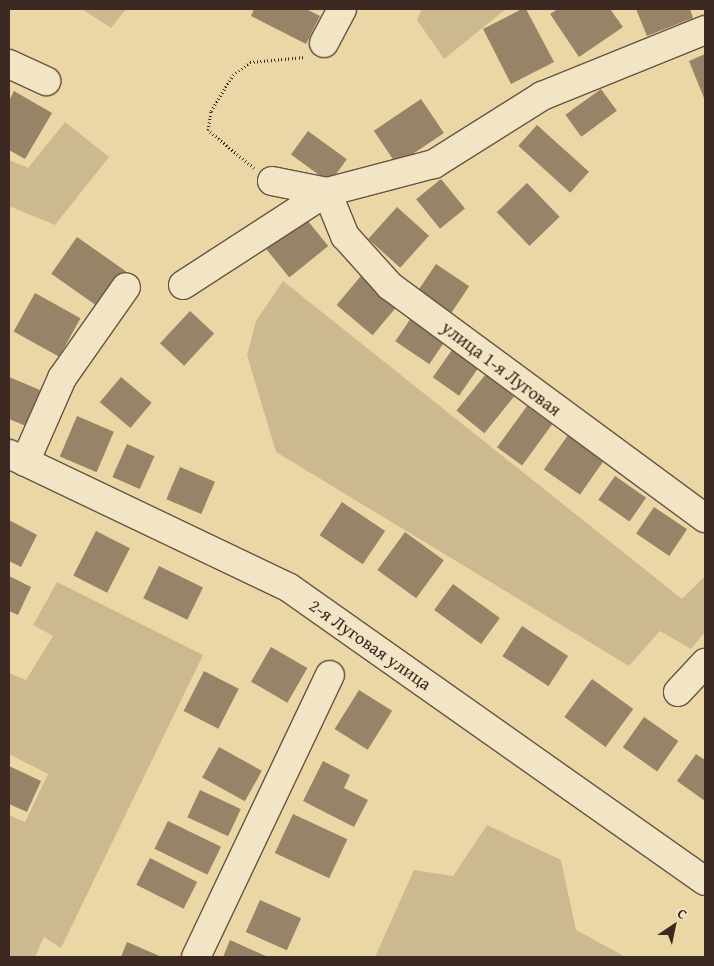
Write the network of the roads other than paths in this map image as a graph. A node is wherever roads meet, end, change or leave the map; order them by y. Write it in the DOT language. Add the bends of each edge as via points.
graph roads {
  1 [pos="342,9"];
  2 [pos="705,30"];
  3 [pos="324,43"];
  4 [pos="9,64"];
  5 [pos="46,81"];
  6 [pos="272,182"];
  7 [pos="327,192"];
  8 [pos="183,285"];
  9 [pos="126,287"];
  10 [pos="17,458"];
  11 [pos="705,518"];
  12 [pos="705,663"];
  13 [pos="330,675"];
  14 [pos="678,692"];
  15 [pos="705,881"];
  16 [pos="196,957"];
  1 -- 3 [label="street"];
  2 -- 7 [label="street" via="542,96 434,164"];
  4 -- 5 [label="street"];
  6 -- 7 [label="street"];
  7 -- 8 [label="street"];
  7 -- 11 [label="street, улица 1-я Луговая" via="345,236 390,286"];
  9 -- 10 [label="street" via="62,378"];
  10 -- 15 [label="street, 2-я Луговая улица" via="288,587"];
  12 -- 14 [label="street"];
  13 -- 16 [label="street"];
}
